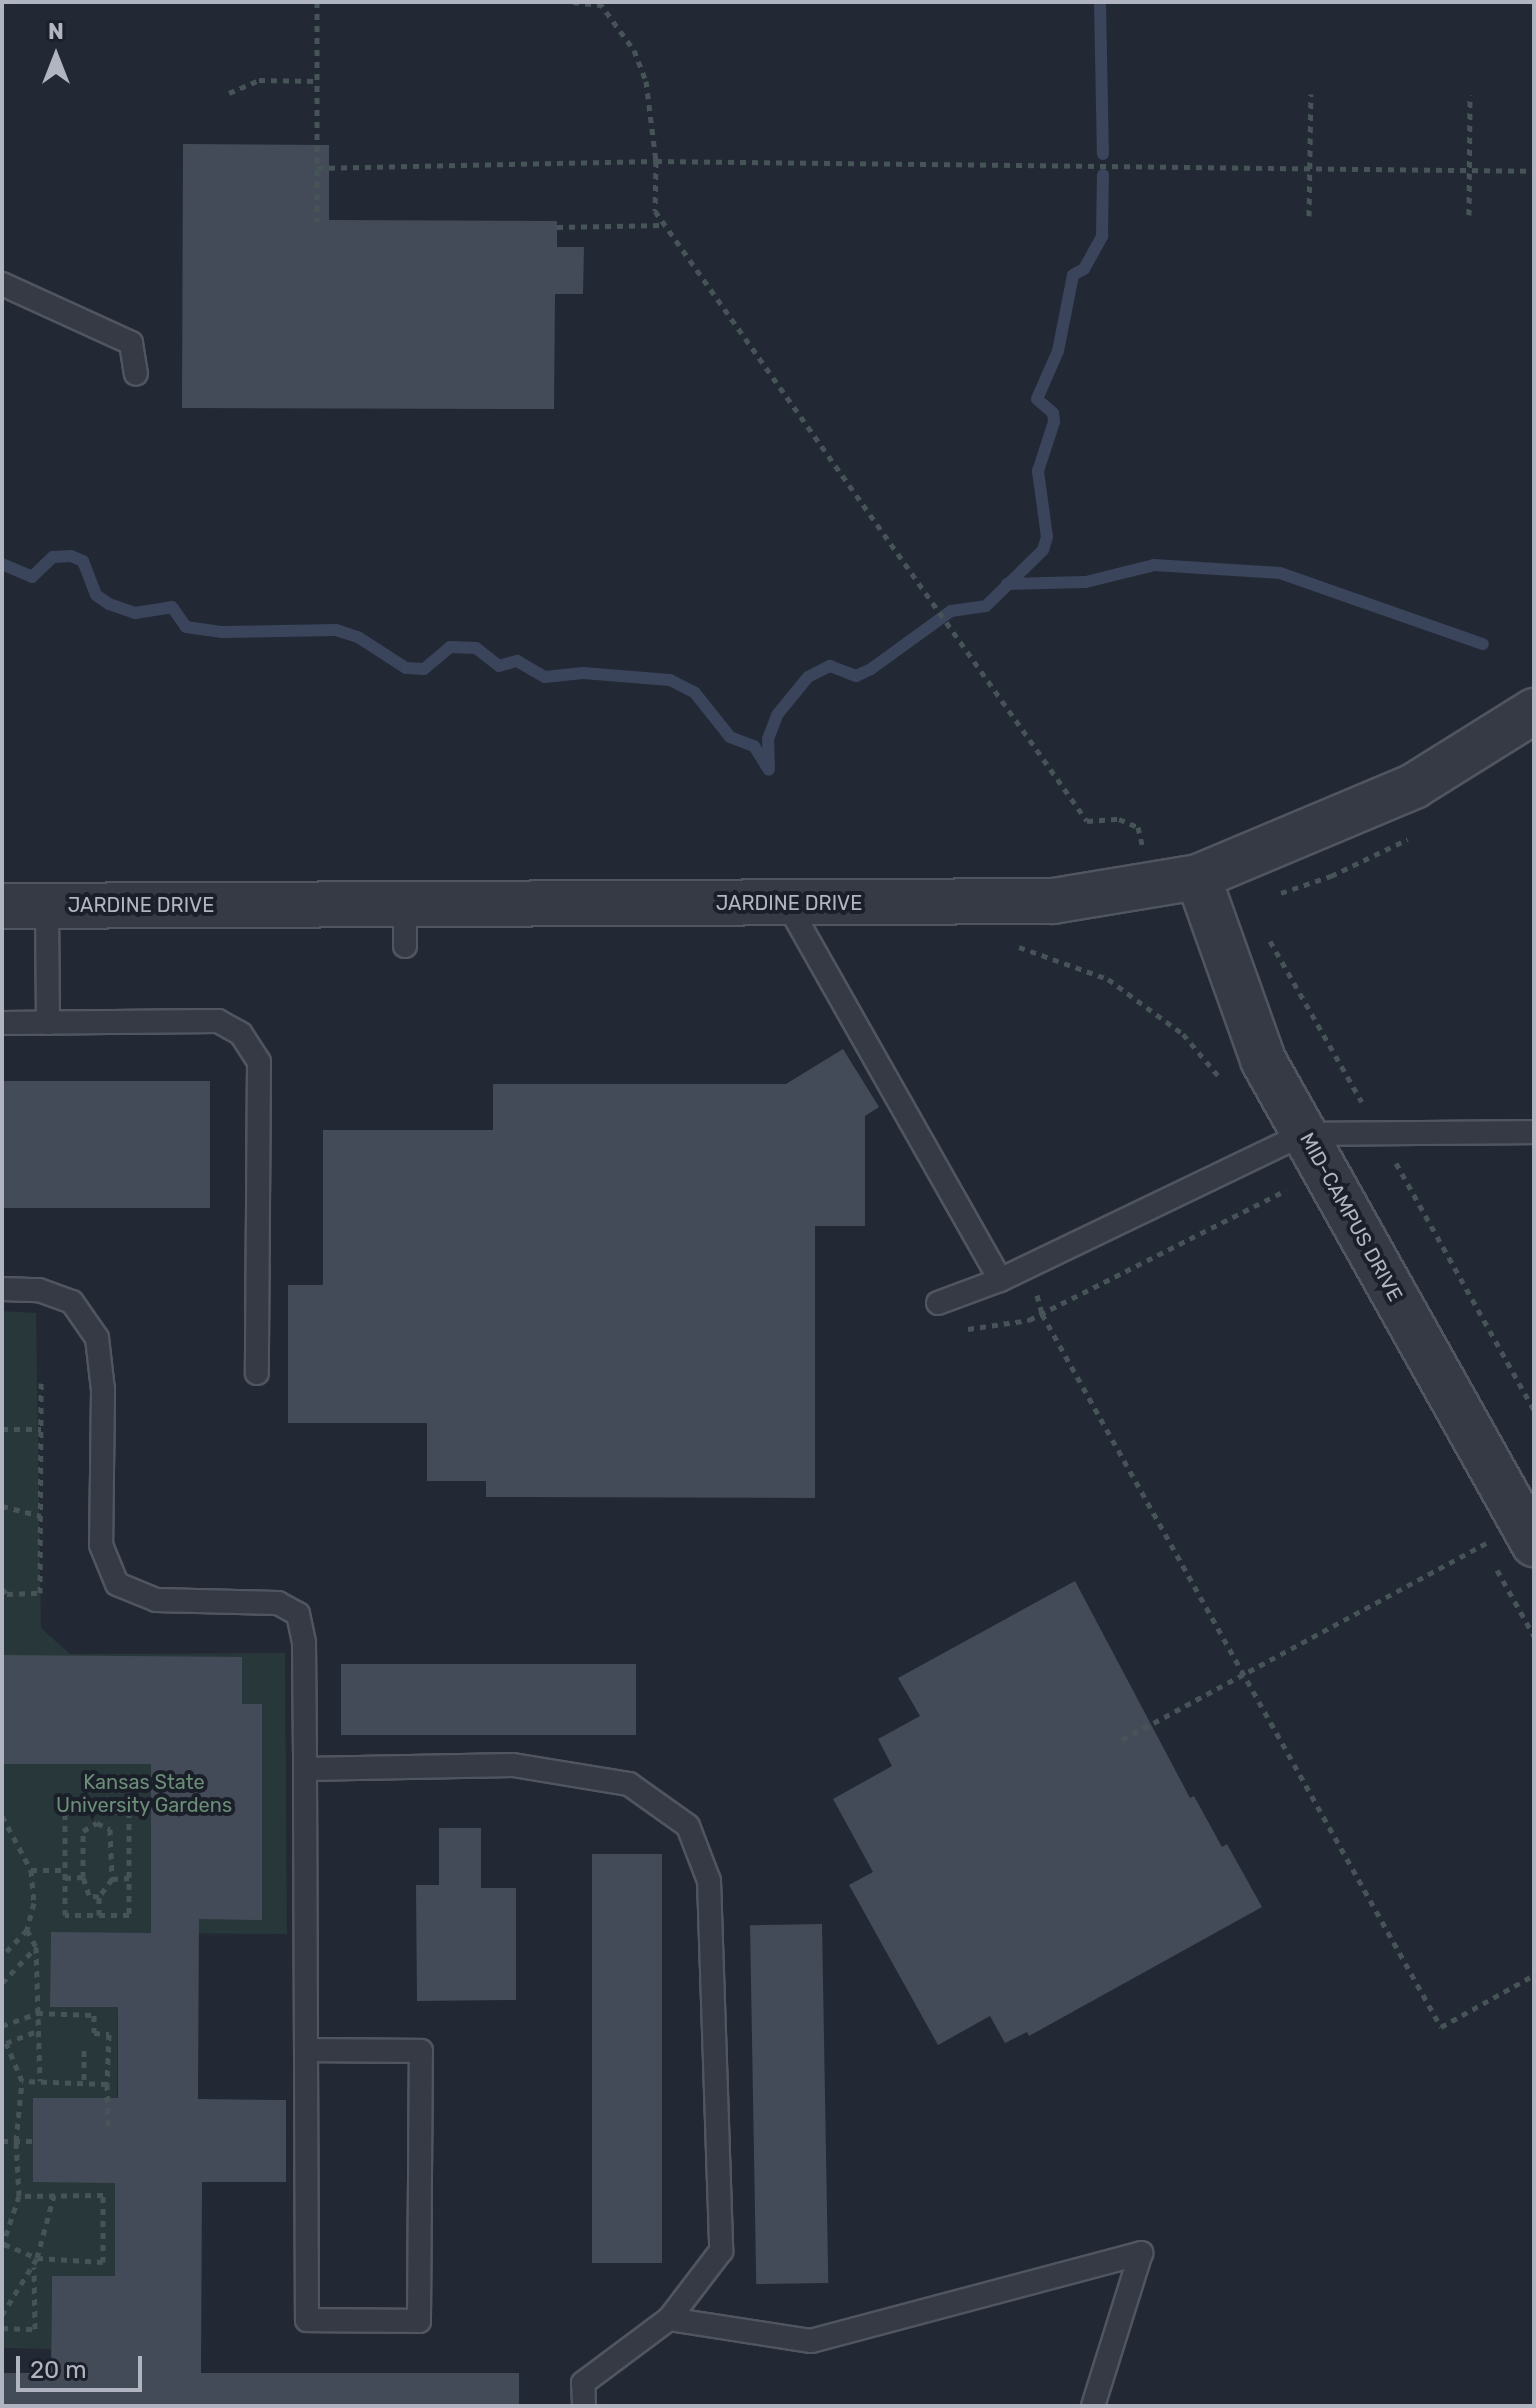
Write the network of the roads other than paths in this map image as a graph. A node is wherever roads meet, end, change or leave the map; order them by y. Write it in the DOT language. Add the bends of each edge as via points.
graph roads {
  1 [pos="2,284"];
  2 [pos="136,374"];
  3 [pos="1534,711"];
  4 [pos="1198,877"];
  5 [pos="787,903"];
  6 [pos="2,906"];
  7 [pos="47,906"];
  8 [pos="2,1023"];
  9 [pos="48,1023"];
  10 [pos="1534,1132"];
  11 [pos="1304,1134"];
  12 [pos="1000,1280"];
  13 [pos="2,1289"];
  14 [pos="938,1303"];
  15 [pos="257,1373"];
  16 [pos="1528,1532"];
  17 [pos="305,1769"];
  18 [pos="306,2050"];
  19 [pos="669,2319"];
  20 [pos="584,2406"];
  21 [pos="1093,2406"];
  1 -- 2 [label="lane" via="131,343"];
  3 -- 4 [label="street, JARDINE DRIVE" via="1414,786"];
  4 -- 5 [label="street, JARDINE DRIVE" via="1053,901"];
  4 -- 11 [label="street, MID-CAMPUS DRIVE" via="1263,1060"];
  5 -- 7 [label="street, JARDINE DRIVE" via="405,925"];
  5 -- 12 [label="lane"];
  6 -- 7 [label="street, JARDINE DRIVE"];
  7 -- 9 [label="lane"];
  8 -- 9 [label="lane"];
  9 -- 15 [label="lane" via="218,1021 241,1034 259,1062"];
  10 -- 11 [label="lane"];
  11 -- 12 [label="lane"];
  11 -- 16 [label="street, MID-CAMPUS DRIVE"];
  12 -- 14 [label="lane"];
  13 -- 17 [label="lane" via="39,1290 72,1302 97,1338 103,1390 101,1545 117,1584 156,1600 278,1603 298,1614 304,1643"];
  17 -- 18 [label="lane"];
  17 -- 19 [label="lane" via="513,1765 629,1784 688,1826 709,1881 721,2251"];
  18 -- 18 [label="lane" via="307,2320 419,2321 421,2051"];
  19 -- 20 [label="lane" via="583,2383"];
  19 -- 21 [label="lane" via="811,2341 1141,2253"];
}
